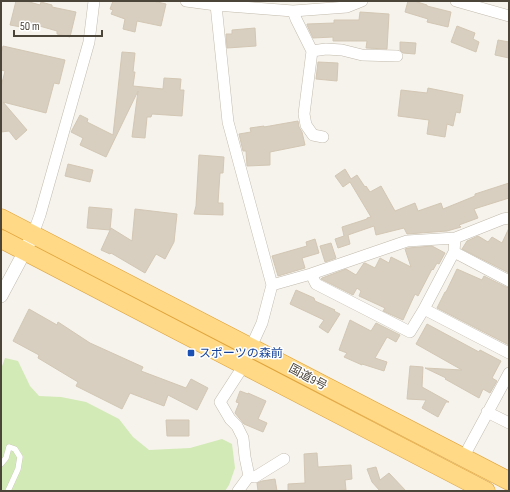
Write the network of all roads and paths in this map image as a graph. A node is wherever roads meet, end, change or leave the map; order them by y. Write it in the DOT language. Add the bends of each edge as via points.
graph roads {
  1 [pos="94,1"];
  2 [pos="186,1"];
  3 [pos="362,1"];
  4 [pos="456,1"];
  5 [pos="216,5"];
  6 [pos="293,11"];
  7 [pos="509,16"];
  8 [pos="312,51"];
  9 [pos="398,56"];
  10 [pos="323,137"];
  11 [pos="1,218"];
  12 [pos="509,218"];
  13 [pos="33,234"];
  14 [pos="456,238"];
  15 [pos="1,239"];
  16 [pos="25,251"];
  17 [pos="454,252"];
  18 [pos="311,274"];
  19 [pos="509,281"];
  20 [pos="272,285"];
  21 [pos="1,296"];
  22 [pos="424,309"];
  23 [pos="251,347"];
  24 [pos="509,353"];
  25 [pos="244,365"];
  26 [pos="509,373"];
  27 [pos="487,412"];
  28 [pos="509,423"];
  29 [pos="463,458"];
  30 [pos="284,459"];
  31 [pos="1,464"];
  32 [pos="249,476"];
  33 [pos="509,481"];
  34 [pos="8,491"];
  35 [pos="238,491"];
  36 [pos="486,491"];
  1 -- 13 [label="street" via="89,42"];
  2 -- 5 [label="street"];
  3 -- 6 [label="street" via="346,7"];
  4 -- 7 [label="street"];
  5 -- 6 [label="street"];
  5 -- 20 [label="street" via="228,122"];
  6 -- 8 [label="street"];
  8 -- 9 [label="street" via="326,49 362,55"];
  8 -- 10 [label="street" via="304,114 306,125 313,135"];
  11 -- 13 [label="highway, 国道9号"];
  12 -- 14 [label="street"];
  13 -- 16 [label="street"];
  13 -- 23 [label="highway, 国道9号"];
  14 -- 17 [label="street"];
  14 -- 18 [label="street" via="407,241"];
  15 -- 16 [label="highway, 国道9号"];
  16 -- 21 [label="street"];
  16 -- 25 [label="highway, 国道9号"];
  17 -- 19 [label="street"];
  17 -- 22 [label="street"];
  18 -- 20 [label="street"];
  18 -- 22 [label="street" via="316,284 410,332"];
  20 -- 23 [label="street" via="262,324"];
  22 -- 24 [label="street"];
  23 -- 25 [label="street"];
  23 -- 29 [label="highway, 国道9号"];
  25 -- 32 [label="street" via="220,402 243,438"];
  25 -- 36 [label="highway, 国道9号"];
  26 -- 27 [label="street"];
  27 -- 28 [label="street"];
  27 -- 29 [label="street"];
  29 -- 33 [label="highway, 国道9号"];
  30 -- 32 [label="street" via="255,477"];
  31 -- 34 [label="lane" via="9,447 15,449 20,457 18,469"];
  32 -- 35 [label="street"];
}
